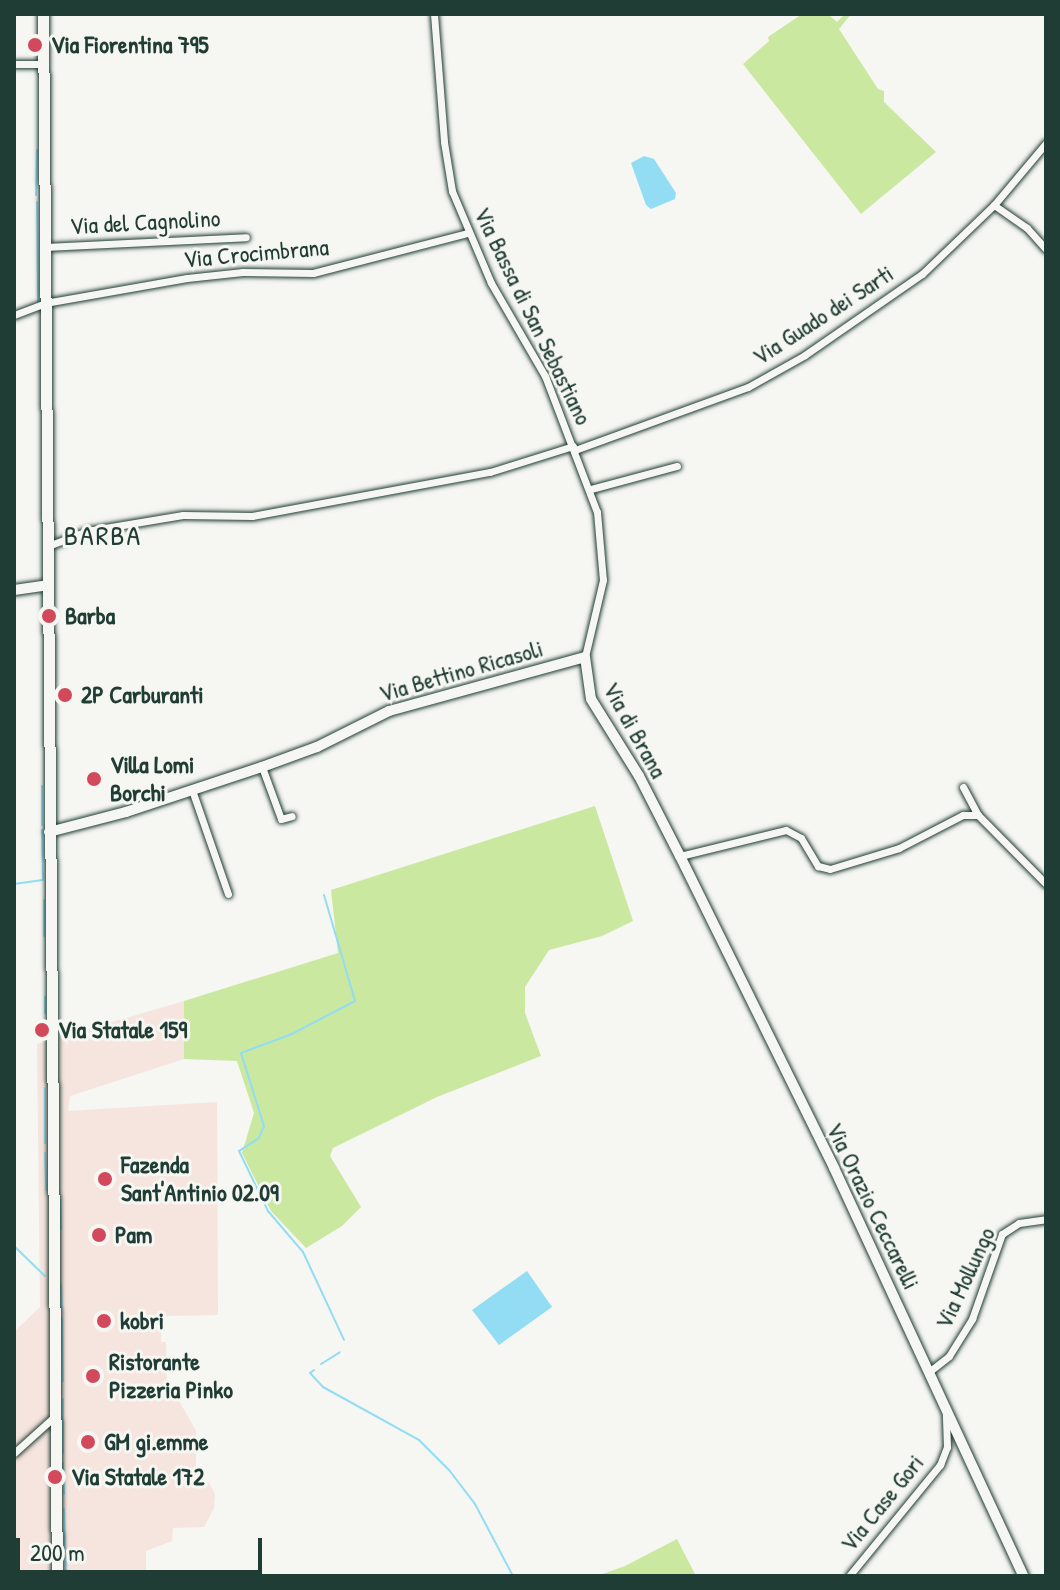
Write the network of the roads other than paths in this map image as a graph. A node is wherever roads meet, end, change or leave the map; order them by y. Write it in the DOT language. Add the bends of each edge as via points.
graph roads {
  1 [pos="43,14"];
  2 [pos="434,14"];
  3 [pos="14,64"];
  4 [pos="43,64"];
  5 [pos="1046,143"];
  6 [pos="994,205"];
  7 [pos="468,233"];
  8 [pos="246,237"];
  9 [pos="45,247"];
  10 [pos="1046,249"];
  11 [pos="45,303"];
  12 [pos="14,315"];
  13 [pos="574,448"];
  14 [pos="677,466"];
  15 [pos="591,489"];
  16 [pos="48,546"];
  17 [pos="48,585"];
  18 [pos="14,590"];
  19 [pos="585,657"];
  20 [pos="262,767"];
  21 [pos="963,787"];
  22 [pos="192,790"];
  23 [pos="978,815"];
  24 [pos="292,816"];
  25 [pos="49,832"];
  26 [pos="680,856"];
  27 [pos="1046,884"];
  28 [pos="228,894"];
  29 [pos="1046,1219"];
  30 [pos="930,1371"];
  31 [pos="946,1407"];
  32 [pos="55,1416"];
  33 [pos="14,1453"];
  34 [pos="57,1576"];
  35 [pos="849,1576"];
  36 [pos="1023,1576"];
  1 -- 4 [label="main road"];
  2 -- 7 [label="street, Via Bassa di San Sebastiano" via="444,142 452,191"];
  3 -- 4 [label="street"];
  4 -- 9 [label="main road"];
  5 -- 6 [label="street, Via Guado dei Sarti"];
  6 -- 10 [label="street"];
  6 -- 13 [label="street, Via Guado dei Sarti" via="911,283 805,355 748,387"];
  7 -- 11 [label="street, Via Crocimbrana" via="313,273 215,274"];
  7 -- 13 [label="street, Via Bassa di San Sebastiano" via="532,350"];
  8 -- 9 [label="street, Via del Cagnolino"];
  9 -- 11 [label="main road"];
  11 -- 12 [label="street, Via Crocimbrana"];
  11 -- 16 [label="main road"];
  13 -- 15 [label="street, Via di Brana"];
  13 -- 16 [label="street" via="490,472 252,516 172,517 87,531"];
  14 -- 15 [label="street"];
  15 -- 19 [label="street, Via di Brana" via="601,528 603,580"];
  16 -- 17 [label="main road"];
  17 -- 18 [label="street"];
  17 -- 25 [label="main road"];
  19 -- 20 [label="street, Via Bettino Ricasoli" via="389,711"];
  19 -- 26 [label="street, Via di Brana" via="591,699"];
  20 -- 22 [label="street, Via Bettino Ricasoli"];
  20 -- 24 [label="street" via="281,819"];
  21 -- 23 [label="street"];
  22 -- 25 [label="street, Via Bettino Ricasoli"];
  22 -- 28 [label="street"];
  23 -- 26 [label="street" via="963,815 899,848 830,869 815,864 801,838 786,830"];
  23 -- 27 [label="street"];
  25 -- 32 [label="main road"];
  26 -- 30 [label="street, Via Orazio Ceccarelli"];
  29 -- 30 [label="street, Via Mollungo" via="1019,1223 1002,1234 972,1319 949,1356"];
  30 -- 31 [label="street, Via Orazio Ceccarelli"];
  31 -- 35 [label="street, Via Case Gori" via="947,1447 940,1465"];
  31 -- 36 [label="street, Via Orazio Ceccarelli"];
  32 -- 33 [label="street"];
  32 -- 34 [label="main road"];
}
